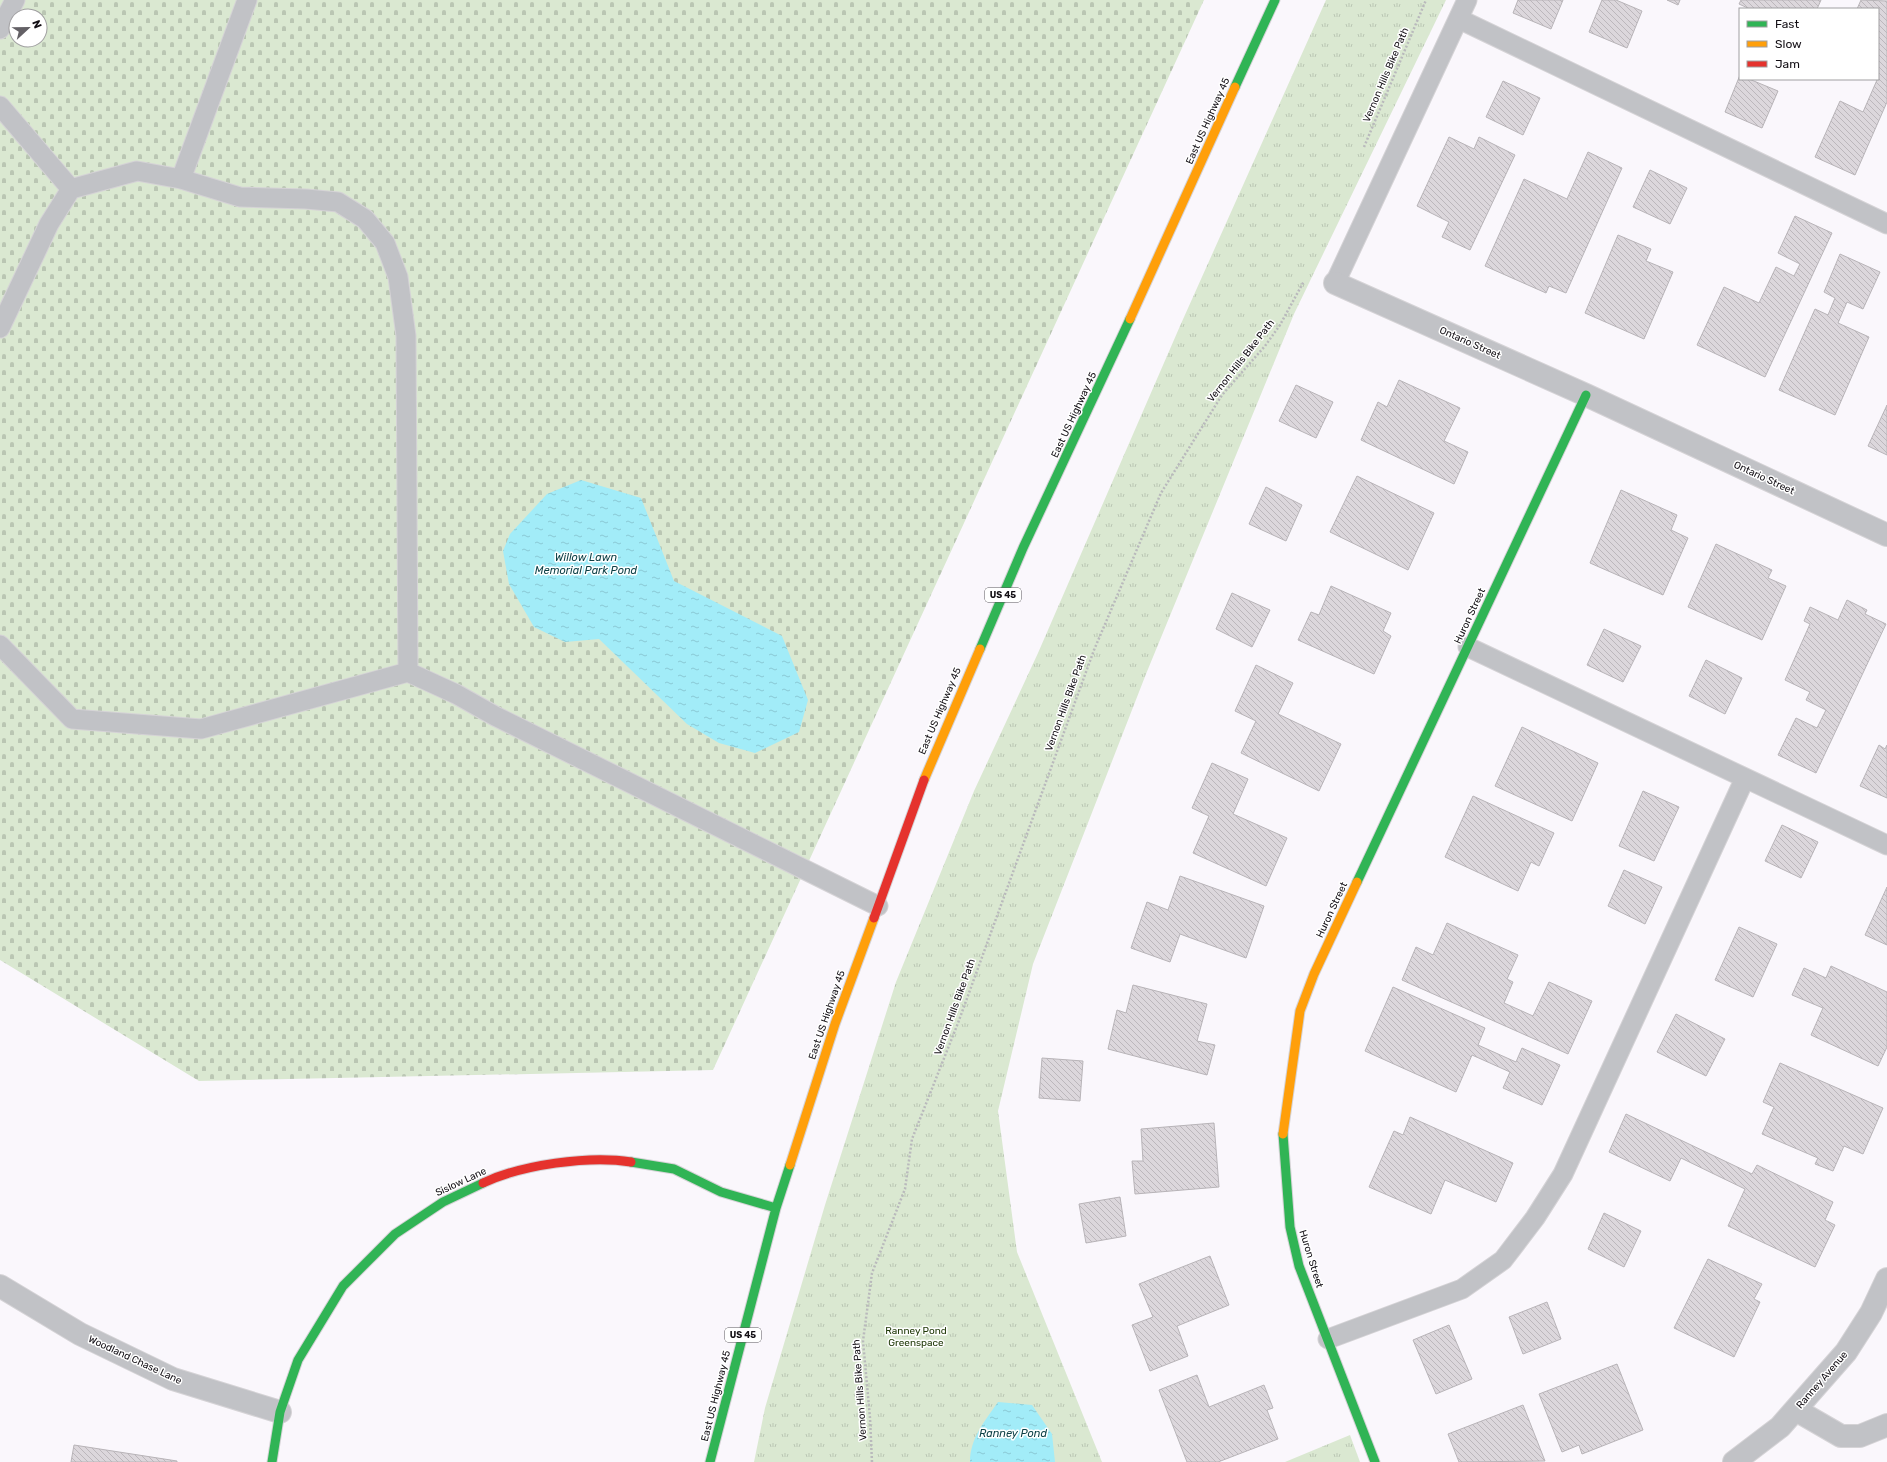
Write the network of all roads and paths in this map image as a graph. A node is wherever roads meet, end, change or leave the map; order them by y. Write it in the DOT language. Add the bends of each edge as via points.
graph roads {
  1 [pos="15,0"];
  2 [pos="247,0"];
  3 [pos="1275,0"];
  4 [pos="1426,0"];
  5 [pos="1468,0"];
  6 [pos="1459,19"];
  7 [pos="0,29"];
  8 [pos="0,106"];
  9 [pos="1363,149"];
  10 [pos="181,178"];
  11 [pos="71,189"];
  12 [pos="1887,224"];
  13 [pos="1305,280"];
  14 [pos="1335,283"];
  15 [pos="0,328"];
  16 [pos="1586,395"];
  17 [pos="1887,535"];
  18 [pos="0,645"];
  19 [pos="1468,647"];
  20 [pos="408,672"];
  21 [pos="1745,778"];
  22 [pos="1887,845"];
  23 [pos="878,906"];
  24 [pos="776,1208"];
  25 [pos="1887,1279"];
  26 [pos="0,1286"];
  27 [pos="1328,1339"];
  28 [pos="1796,1410"];
  29 [pos="280,1412"];
  30 [pos="1887,1425"];
  31 [pos="272,1462"];
  32 [pos="710,1462"];
  33 [pos="872,1462"];
  34 [pos="1375,1462"];
  35 [pos="1734,1462"];
  1 -- 7 [label="lane"];
  2 -- 10 [label="lane"];
  3 -- 23 [label="street, East US Highway 45 / US 45" via="1023,548 932,756"];
  4 -- 9 [label="path, Vernon Hills Bike Path"];
  5 -- 6 [label="lane, Ontario Street"];
  6 -- 12 [label="lane"];
  6 -- 14 [label="lane, Ontario Street"];
  8 -- 11 [label="lane"];
  10 -- 11 [label="lane" via="137,171"];
  10 -- 20 [label="lane" via="240,197 338,202 365,219 385,243 398,277 406,336"];
  11 -- 15 [label="lane" via="49,224"];
  13 -- 33 [label="path, Vernon Hills Bike Path" via="1280,325 1222,395 1161,493 1094,650 958,1023 912,1139 905,1189 872,1273 863,1341"];
  14 -- 16 [label="street, Ontario Street"];
  16 -- 17 [label="street, Ontario Street"];
  16 -- 19 [label="street, Huron Street"];
  18 -- 20 [label="lane" via="72,719 201,729"];
  19 -- 21 [label="lane"];
  19 -- 27 [label="street, Huron Street" via="1314,974 1300,1011 1283,1133 1290,1227 1299,1266"];
  20 -- 23 [label="lane"];
  21 -- 22 [label="lane"];
  21 -- 27 [label="lane" via="1562,1174 1535,1218 1503,1260 1462,1289"];
  23 -- 24 [label="street, East US Highway 45 / US 45" via="835,1024"];
  24 -- 29 [label="street, Sislow Lane" via="721,1192 674,1169 618,1160 550,1163 490,1180 443,1202 395,1234 343,1286 298,1360"];
  24 -- 32 [label="street, East US Highway 45 / US 45"];
  25 -- 28 [label="street, Ranney Avenue" via="1871,1313 1846,1352"];
  26 -- 29 [label="street, Woodland Chase Lane" via="80,1334 173,1379"];
  27 -- 34 [label="street, Huron Street"];
  28 -- 30 [label="street" via="1841,1436 1860,1436"];
  28 -- 35 [label="street, Ranney Avenue" via="1780,1427"];
  29 -- 31 [label="street, Sislow Lane"];
}
